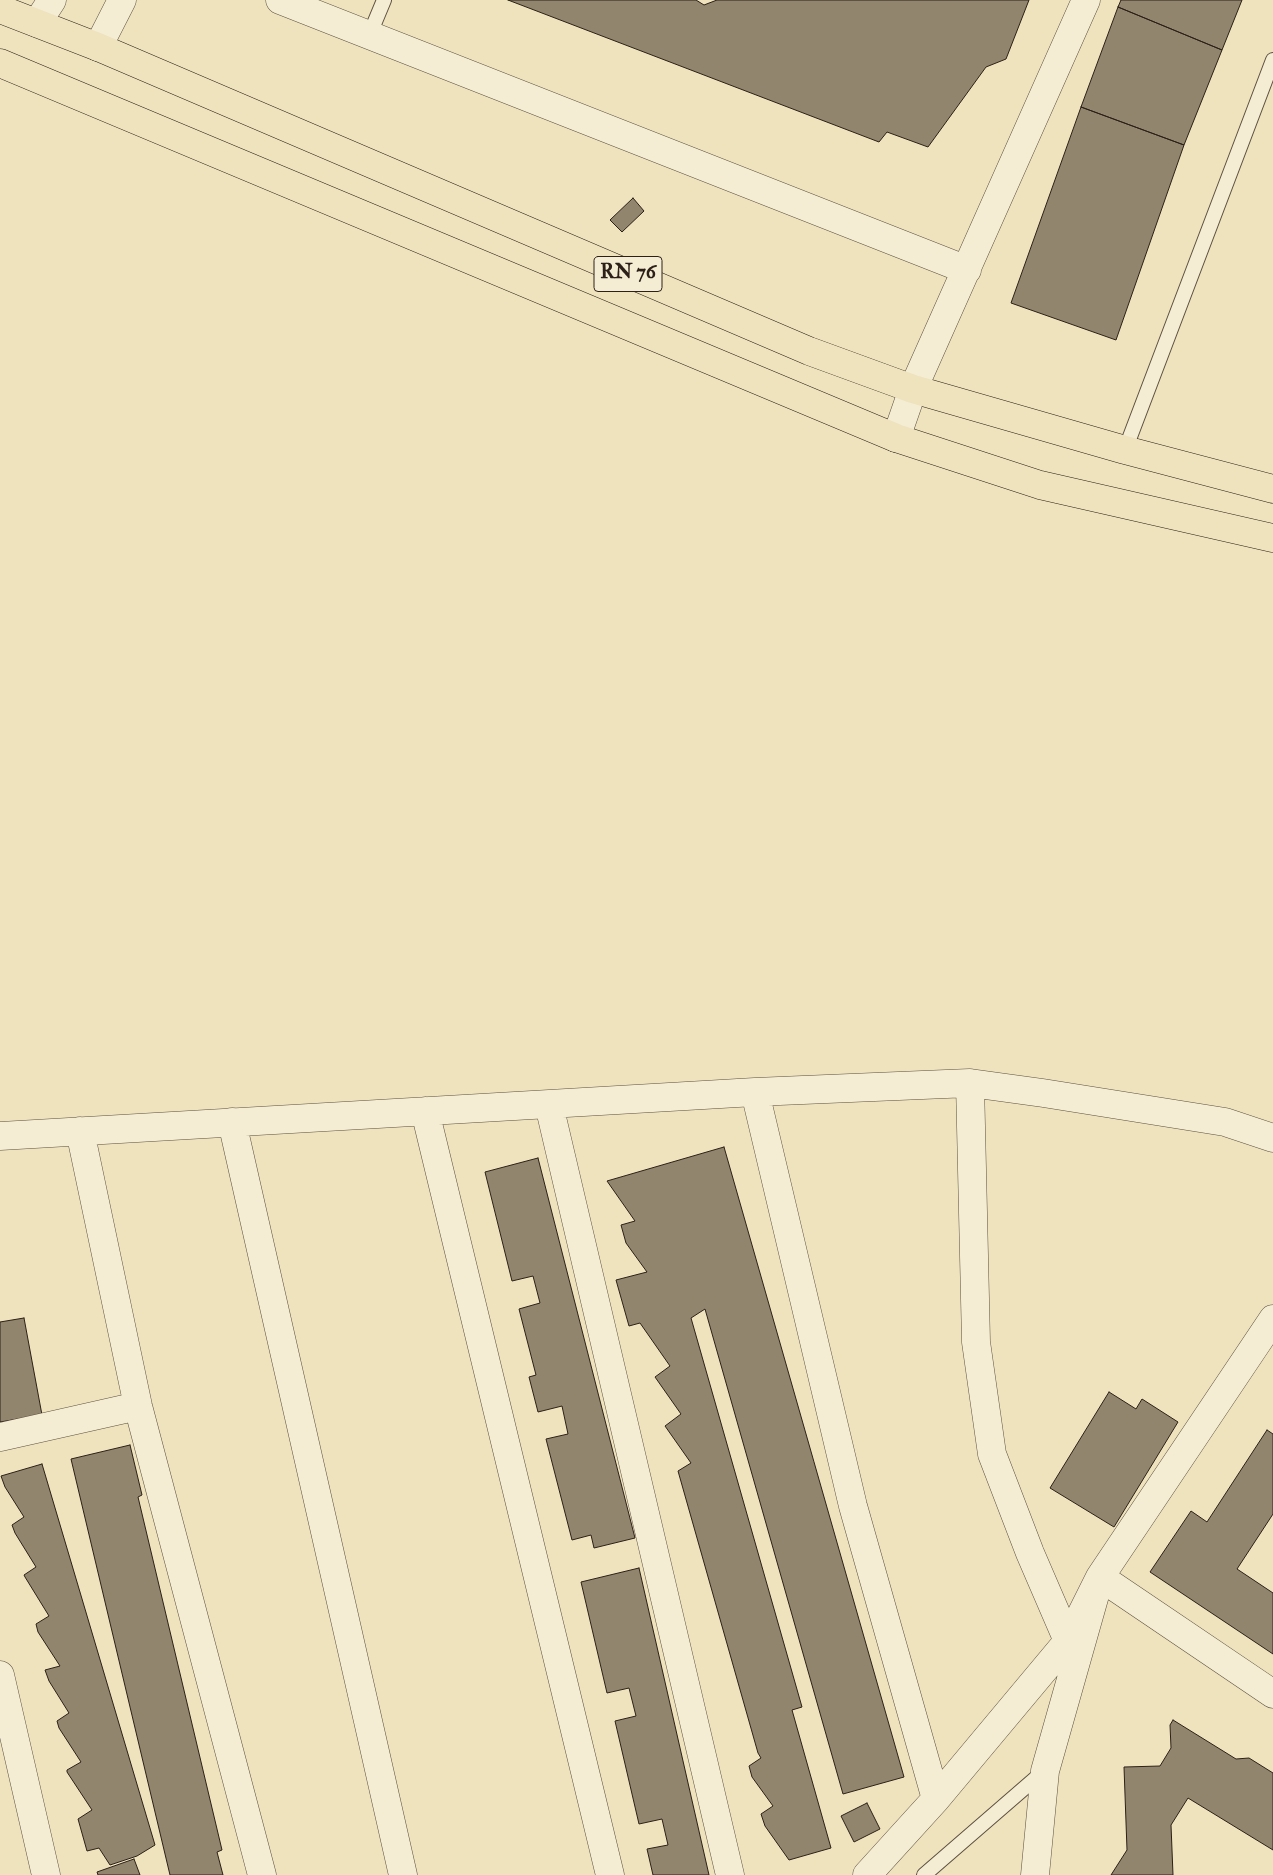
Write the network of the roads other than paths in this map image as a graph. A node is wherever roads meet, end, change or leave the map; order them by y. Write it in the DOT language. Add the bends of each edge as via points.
graph roads {
  1 [pos="52,0"];
  2 [pos="122,0"];
  3 [pos="280,0"];
  4 [pos="384,0"];
  5 [pos="1086,0"];
  6 [pos="0,9"];
  7 [pos="37,23"];
  8 [pos="370,36"];
  9 [pos="98,47"];
  10 [pos="1273,60"];
  11 [pos="0,62"];
  12 [pos="966,270"];
  13 [pos="913,390"];
  14 [pos="896,438"];
  15 [pos="1125,450"];
  16 [pos="1273,489"];
  17 [pos="1273,538"];
  18 [pos="970,1083"];
  19 [pos="755,1092"];
  20 [pos="549,1105"];
  21 [pos="425,1112"];
  22 [pos="232,1122"];
  23 [pos="80,1131"];
  24 [pos="0,1136"];
  25 [pos="1273,1138"];
  26 [pos="1273,1319"];
  27 [pos="138,1406"];
  28 [pos="0,1438"];
  29 [pos="1100,1578"];
  30 [pos="1068,1641"];
  31 [pos="0,1675"];
  32 [pos="1273,1694"];
  33 [pos="1045,1771"];
  34 [pos="936,1799"];
  35 [pos="46,1875"];
  36 [pos="262,1875"];
  37 [pos="403,1875"];
  38 [pos="610,1875"];
  39 [pos="730,1875"];
  40 [pos="867,1875"];
  41 [pos="924,1875"];
  42 [pos="1035,1875"];
  1 -- 7 [label="street"];
  2 -- 9 [label="street"];
  3 -- 8 [label="street"];
  4 -- 8 [label="lane"];
  5 -- 12 [label="street"];
  6 -- 7 [label="highway, RN 76"];
  7 -- 9 [label="highway, RN 76"];
  8 -- 12 [label="street"];
  9 -- 13 [label="highway, RN 76" via="809,351"];
  10 -- 15 [label="lane"];
  11 -- 14 [label="highway, RN 76"];
  12 -- 13 [label="street"];
  13 -- 14 [label="street"];
  13 -- 15 [label="highway, RN 76"];
  14 -- 17 [label="highway, RN 76" via="1040,485"];
  15 -- 16 [label="highway, RN 76"];
  18 -- 19 [label="street"];
  18 -- 25 [label="street" via="1225,1122"];
  18 -- 30 [label="street" via="976,1342 992,1454"];
  19 -- 20 [label="street"];
  19 -- 34 [label="street" via="853,1506"];
  20 -- 21 [label="street"];
  20 -- 39 [label="street"];
  21 -- 22 [label="street"];
  21 -- 38 [label="street"];
  22 -- 23 [label="street"];
  22 -- 37 [label="street"];
  23 -- 24 [label="street"];
  23 -- 27 [label="street"];
  26 -- 29 [label="street"];
  27 -- 28 [label="street"];
  27 -- 36 [label="street"];
  29 -- 30 [label="street"];
  29 -- 32 [label="street"];
  29 -- 33 [label="street"];
  30 -- 34 [label="street"];
  31 -- 35 [label="street"];
  33 -- 41 [label="lane"];
  33 -- 42 [label="street"];
  34 -- 40 [label="street"];
}
